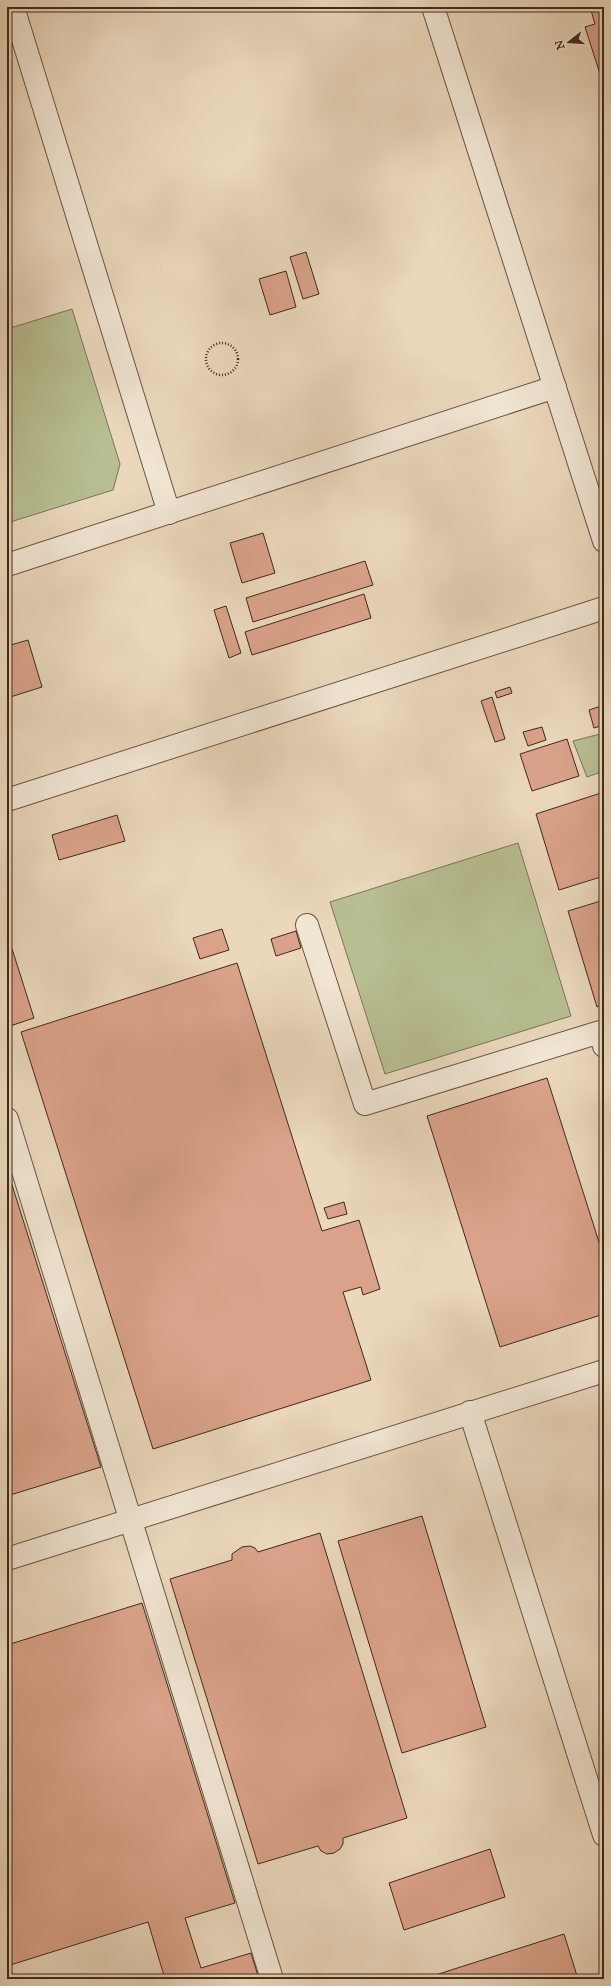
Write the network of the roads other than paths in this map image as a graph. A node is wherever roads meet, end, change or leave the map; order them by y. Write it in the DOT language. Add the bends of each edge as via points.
graph roads {
  1 [pos="13,7"];
  2 [pos="433,7"];
  3 [pos="555,388"];
  4 [pos="169,513"];
  5 [pos="604,542"];
  6 [pos="7,565"];
  7 [pos="604,608"];
  8 [pos="7,800"];
  9 [pos="308,925"];
  10 [pos="604,1046"];
  11 [pos="7,1120"];
  12 [pos="604,1371"];
  13 [pos="470,1412"];
  14 [pos="130,1520"];
  15 [pos="7,1559"];
  16 [pos="604,1835"];
  17 [pos="272,1979"];
  1 -- 4 [label="street"];
  2 -- 3 [label="street"];
  3 -- 4 [label="street"];
  3 -- 5 [label="street"];
  4 -- 6 [label="street"];
  7 -- 8 [label="street"];
  9 -- 10 [label="street" via="365,1104 600,1032"];
  11 -- 14 [label="street"];
  12 -- 13 [label="street"];
  13 -- 14 [label="street"];
  13 -- 16 [label="street"];
  14 -- 15 [label="street"];
  14 -- 17 [label="street"];
}
